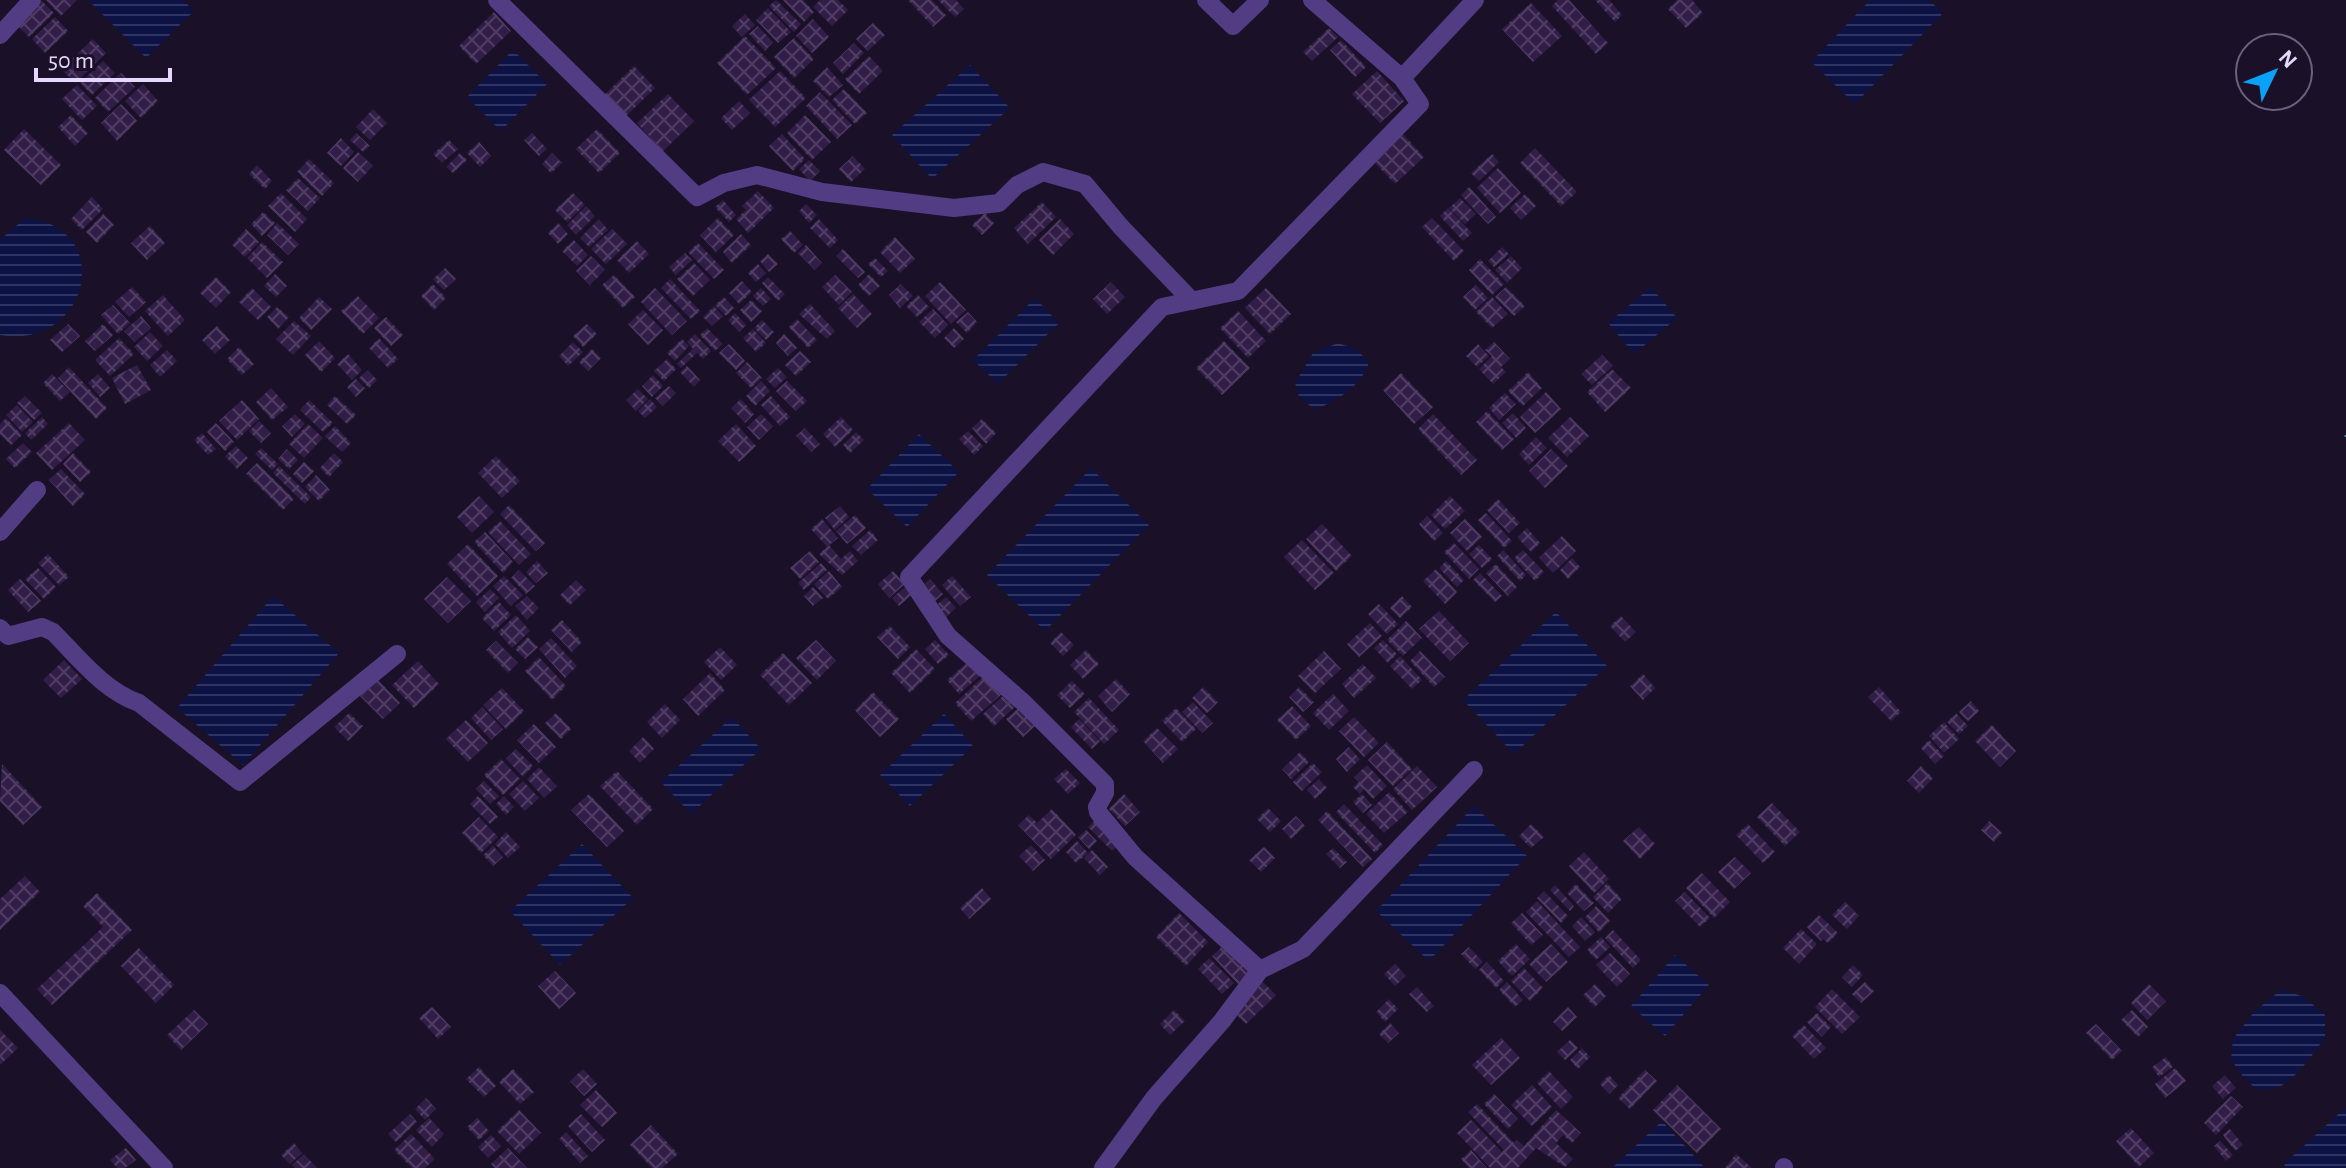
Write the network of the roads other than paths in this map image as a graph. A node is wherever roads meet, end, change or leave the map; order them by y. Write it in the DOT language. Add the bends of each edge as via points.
graph roads {
  1 [pos="32,0"];
  2 [pos="497,0"];
  3 [pos="1206,0"];
  4 [pos="1260,0"];
  5 [pos="1312,0"];
  6 [pos="1475,0"];
  7 [pos="0,35"];
  8 [pos="1402,78"];
  9 [pos="1192,301"];
  10 [pos="37,490"];
  11 [pos="0,532"];
  12 [pos="0,628"];
  13 [pos="397,654"];
  14 [pos="1474,770"];
  15 [pos="1260,970"];
  16 [pos="0,993"];
  17 [pos="164,1168"];
  18 [pos="1103,1168"];
  1 -- 7 [label="street"];
  2 -- 9 [label="street" via="697,197 757,175 822,192 954,208 999,203 1017,185 1043,172 1085,184"];
  3 -- 4 [label="street" via="1233,26"];
  5 -- 8 [label="street"];
  6 -- 8 [label="street"];
  8 -- 9 [label="street" via="1420,104 1238,291"];
  9 -- 15 [label="street" via="1162,307 909,577 948,636 1105,784 1098,812 1135,857"];
  10 -- 11 [label="street"];
  12 -- 13 [label="street" via="8,636 42,627 53,632 108,687 139,703 240,782"];
  14 -- 15 [label="street" via="1303,949"];
  15 -- 18 [label="street"];
  16 -- 17 [label="street"];
}
